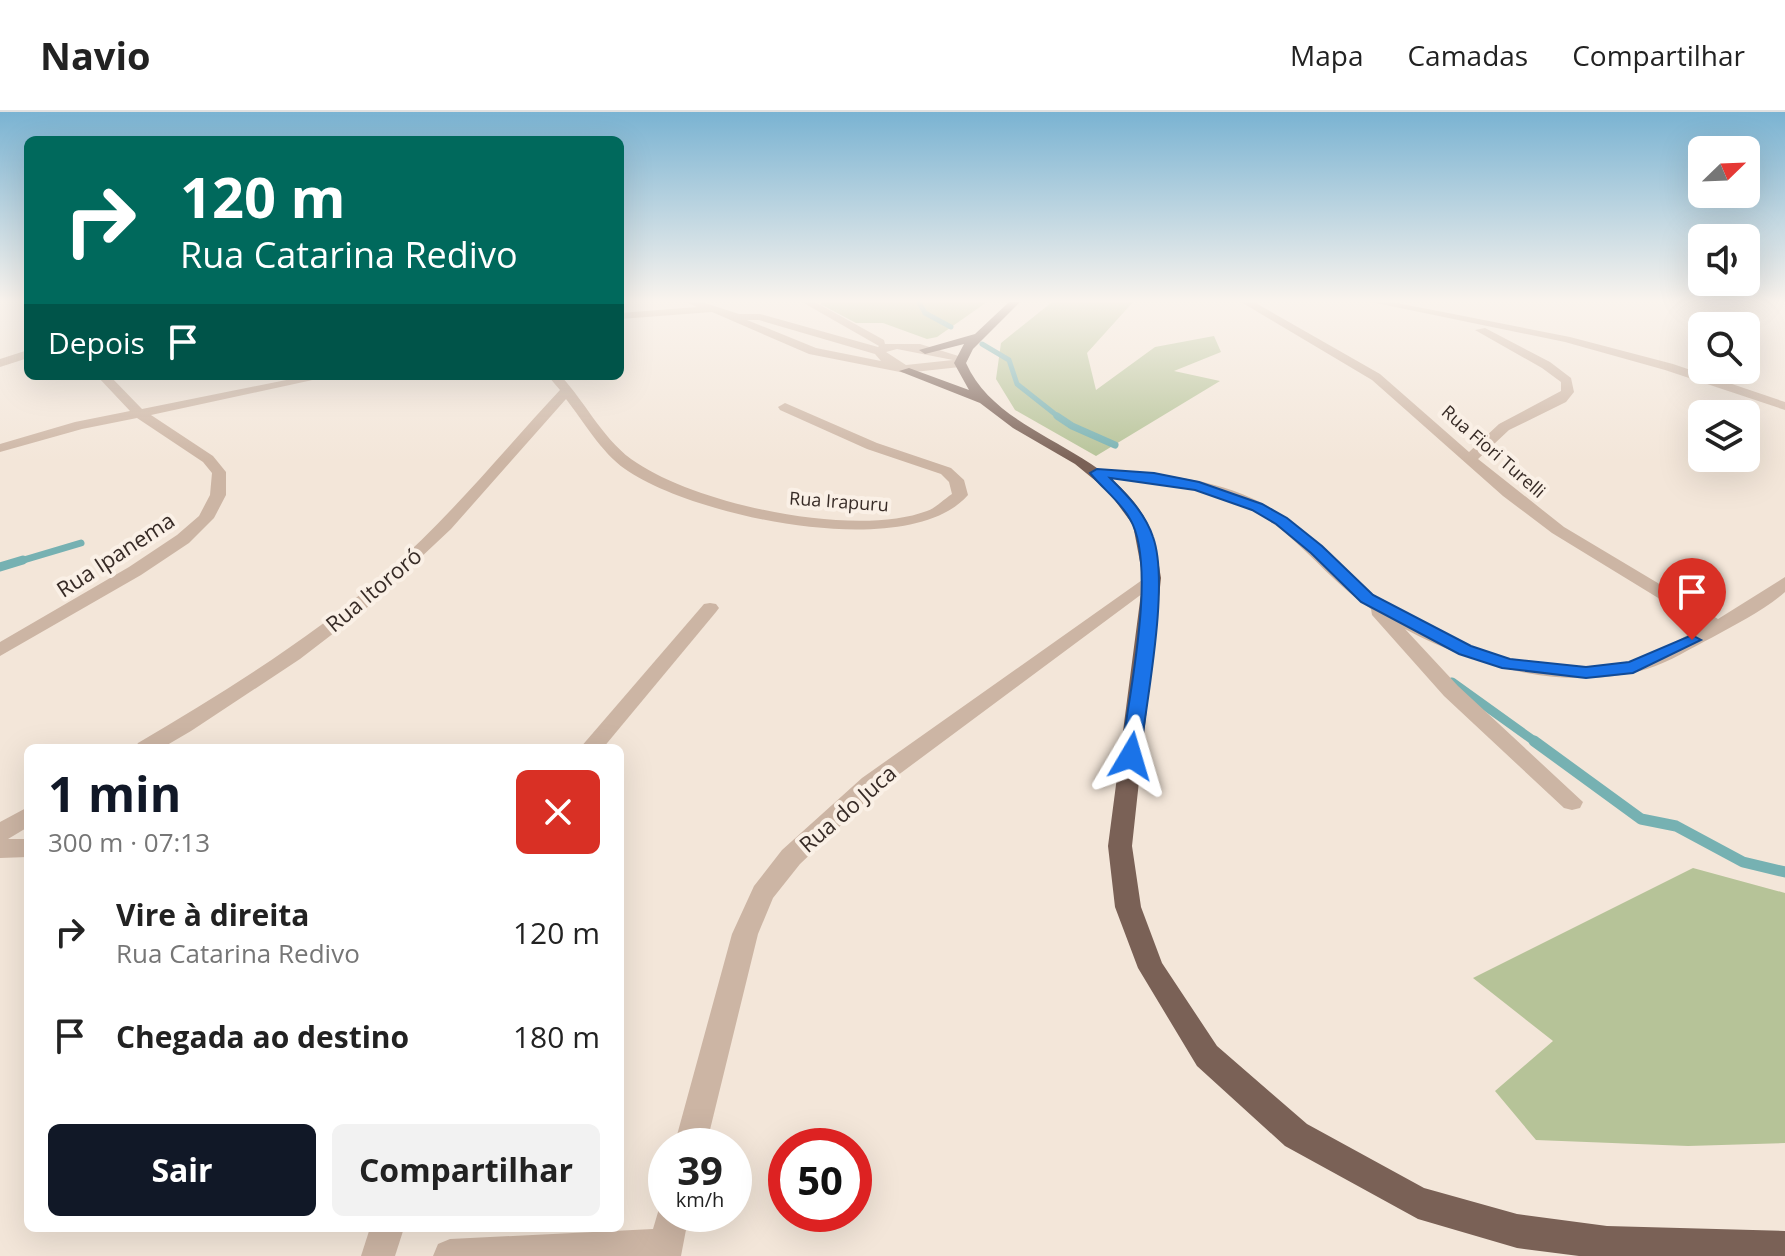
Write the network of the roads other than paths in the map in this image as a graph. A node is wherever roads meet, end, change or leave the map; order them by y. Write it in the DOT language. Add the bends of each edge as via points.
graph roads {
  1 [pos="24,355"];
  2 [pos="834,355"];
  3 [pos="889,355"];
  4 [pos="943,355"];
  5 [pos="965,355"];
  6 [pos="1339,355"];
  7 [pos="1528,355"];
  8 [pos="1627,355"];
  9 [pos="961,361"];
  10 [pos="0,363"];
  11 [pos="899,369"];
  12 [pos="107,380"];
  13 [pos="305,380"];
  14 [pos="558,380"];
  15 [pos="567,390"];
  16 [pos="984,400"];
  17 [pos="1785,406"];
  18 [pos="785,407"];
  19 [pos="139,413"];
  20 [pos="0,448"];
  21 [pos="1470,459"];
  22 [pos="1097,473"];
  23 [pos="1152,578"];
  24 [pos="1785,582"];
  25 [pos="1367,599"];
  26 [pos="710,608"];
  27 [pos="1718,627"];
  28 [pos="0,650"];
  29 [pos="153,744"];
  30 [pos="594,744"];
  31 [pos="1572,802"];
  32 [pos="24,818"];
  33 [pos="0,833"];
  34 [pos="24,848"];
  35 [pos="0,849"];
  36 [pos="695,1128"];
  37 [pos="386,1232"];
  38 [pos="668,1238"];
  39 [pos="1785,1248"];
  40 [pos="378,1256"];
  41 [pos="450,1256"];
  1 -- 10 [label="street"];
  2 -- 11 [label="street"];
  3 -- 11 [label="street"];
  4 -- 9 [label="street"];
  5 -- 9 [label="main road"];
  6 -- 21 [label="street, Rua Fiori Turelli" via="1376,377"];
  7 -- 21 [label="street" via="1567,381 1568,392 1504,427"];
  8 -- 17 [label="street"];
  9 -- 11 [label="street"];
  9 -- 16 [label="main road" via="968,384"];
  11 -- 16 [label="main road"];
  12 -- 19 [label="street"];
  13 -- 19 [label="street"];
  14 -- 15 [label="street, Rua Irapuru"];
  15 -- 18 [label="street, Rua Irapuru" via="629,465 699,498 771,516 870,525 935,516 951,508 960,495 956,480 946,471 849,437"];
  15 -- 29 [label="street, Rua Itororó" via="410,560 291,659"];
  16 -- 22 [label="main road"];
  19 -- 20 [label="street"];
  19 -- 28 [label="street, Rua Ipanema" via="219,472 218,495 206,518 135,571"];
  21 -- 27 [label="street, Rua Fiori Turelli" via="1558,530"];
  22 -- 23 [label="main road" via="1138,520"];
  22 -- 25 [label="street" via="1199,486 1257,507 1316,549"];
  23 -- 36 [label="street, Rua do Juca" via="870,784 791,857 763,893 745,934"];
  23 -- 39 [label="main road" via="1120,846 1128,907 1151,968 1207,1056 1296,1135 1418,1203 1517,1231 1607,1243"];
  24 -- 27 [label="street" via="1762,603"];
  25 -- 27 [label="street" via="1465,650 1546,670 1633,667"];
  25 -- 31 [label="street" via="1451,691"];
  26 -- 30 [label="street"];
  32 -- 33 [label="street"];
  34 -- 35 [label="street"];
  37 -- 40 [label="street"];
  38 -- 41 [label="street"];
}
